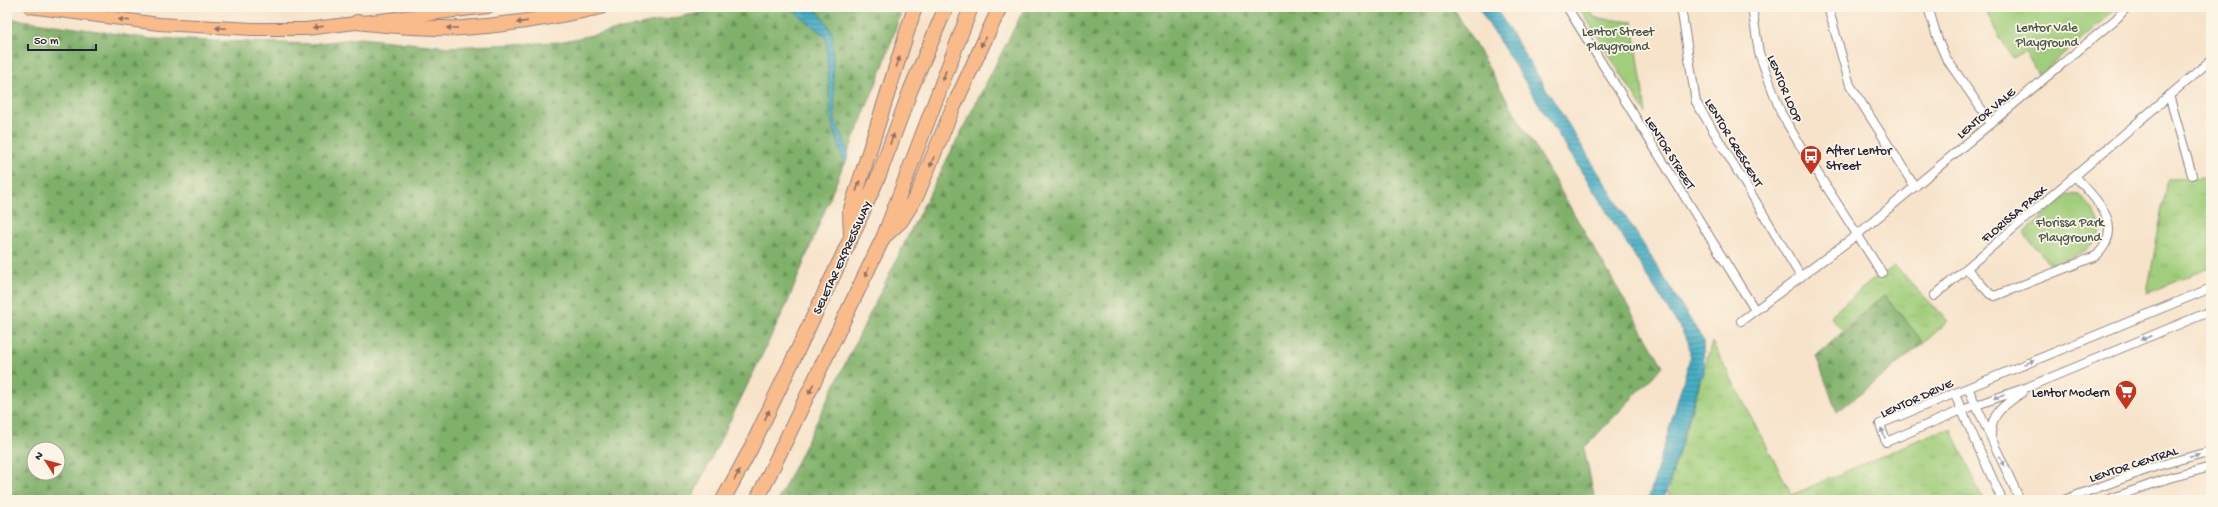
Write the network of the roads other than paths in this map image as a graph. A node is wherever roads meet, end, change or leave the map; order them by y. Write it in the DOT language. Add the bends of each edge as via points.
graph roads {
  1 [pos="36,7"];
  2 [pos="488,7"];
  3 [pos="601,7"];
  4 [pos="915,7"];
  5 [pos="946,7"];
  6 [pos="971,7"];
  7 [pos="1000,7"];
  8 [pos="1567,7"];
  9 [pos="1681,7"];
  10 [pos="1752,7"];
  11 [pos="1828,7"];
  12 [pos="1928,7"];
  13 [pos="2126,7"];
  14 [pos="357,22"];
  15 [pos="2211,60"];
  16 [pos="2169,95"];
  17 [pos="1991,123"];
  18 [pos="2192,175"];
  19 [pos="2075,176"];
  20 [pos="1915,187"];
  21 [pos="1858,234"];
  22 [pos="884,236"];
  23 [pos="851,238"];
  24 [pos="1967,269"];
  25 [pos="1882,273"];
  26 [pos="1801,277"];
  27 [pos="2211,288"];
  28 [pos="1934,296"];
  29 [pos="1756,310"];
  30 [pos="2211,311"];
  31 [pos="1741,321"];
  32 [pos="2028,387"];
  33 [pos="1968,388"];
  34 [pos="1954,393"];
  35 [pos="1976,405"];
  36 [pos="1962,410"];
  37 [pos="1991,437"];
  38 [pos="2211,451"];
  39 [pos="2211,467"];
  40 [pos="723,500"];
  41 [pos="757,500"];
  42 [pos="2002,500"];
  43 [pos="2020,500"];
  44 [pos="2064,500"];
  45 [pos="2106,500"];
  14 -- 1 [label="main road, one-way" via="306,29 223,28 127,21"];
  2 -- 14 [label="main road"];
  3 -- 14 [label="highway, one-way" via="543,18 463,28 407,27"];
  23 -- 4 [label="highway, one-way" via="850,212"];
  23 -- 5 [label="highway, SELETAR EXPRESSWAY, one-way"];
  6 -- 22 [label="highway, one-way"];
  7 -- 22 [label="highway, one-way" via="952,110 917,195 901,221"];
  8 -- 29 [label="street, LENTOR STREET"];
  9 -- 26 [label="street, LENTOR CRESCENT" via="1696,102"];
  10 -- 21 [label="street, LENTOR LOOP" via="1759,53 1781,113"];
  11 -- 20 [label="street" via="1850,85"];
  12 -- 17 [label="street" via="1946,58"];
  13 -- 17 [label="street, LENTOR VALE" via="2116,19"];
  15 -- 16 [label="street, FLORISSA PARK"];
  16 -- 18 [label="street"];
  16 -- 19 [label="street, FLORISSA PARK"];
  17 -- 20 [label="street, LENTOR VALE"];
  19 -- 24 [label="street, FLORISSA PARK"];
  19 -- 24 [label="street" via="2108,217 2107,237 2103,249 2096,256 1995,296 1990,294"];
  20 -- 21 [label="street, LENTOR VALE"];
  21 -- 25 [label="street, LENTOR LOOP"];
  21 -- 26 [label="street"];
  22 -- 41 [label="highway, one-way"];
  40 -- 23 [label="highway, SELETAR EXPRESSWAY, one-way" via="750,450"];
  24 -- 28 [label="street, FLORISSA PARK"];
  26 -- 29 [label="street"];
  33 -- 27 [label="street, LENTOR DRIVE, one-way"];
  29 -- 31 [label="street"];
  30 -- 32 [label="street, LENTOR DRIVE, one-way"];
  32 -- 35 [label="street, LENTOR DRIVE, one-way"];
  32 -- 37 [label="street" via="2002,407 1996,415 1991,422"];
  33 -- 34 [label="street, LENTOR DRIVE"];
  33 -- 35 [label="street"];
  34 -- 36 [label="street"];
  36 -- 34 [label="street, LENTOR DRIVE, one-way" via="1886,442 1880,424"];
  35 -- 36 [label="street, LENTOR DRIVE"];
  35 -- 37 [label="street"];
  36 -- 42 [label="street"];
  37 -- 43 [label="street, one-way"];
  44 -- 38 [label="street, LENTOR CENTRAL, one-way" via="2157,466"];
  39 -- 45 [label="street, LENTOR CENTRAL" via="2169,478"];
}
